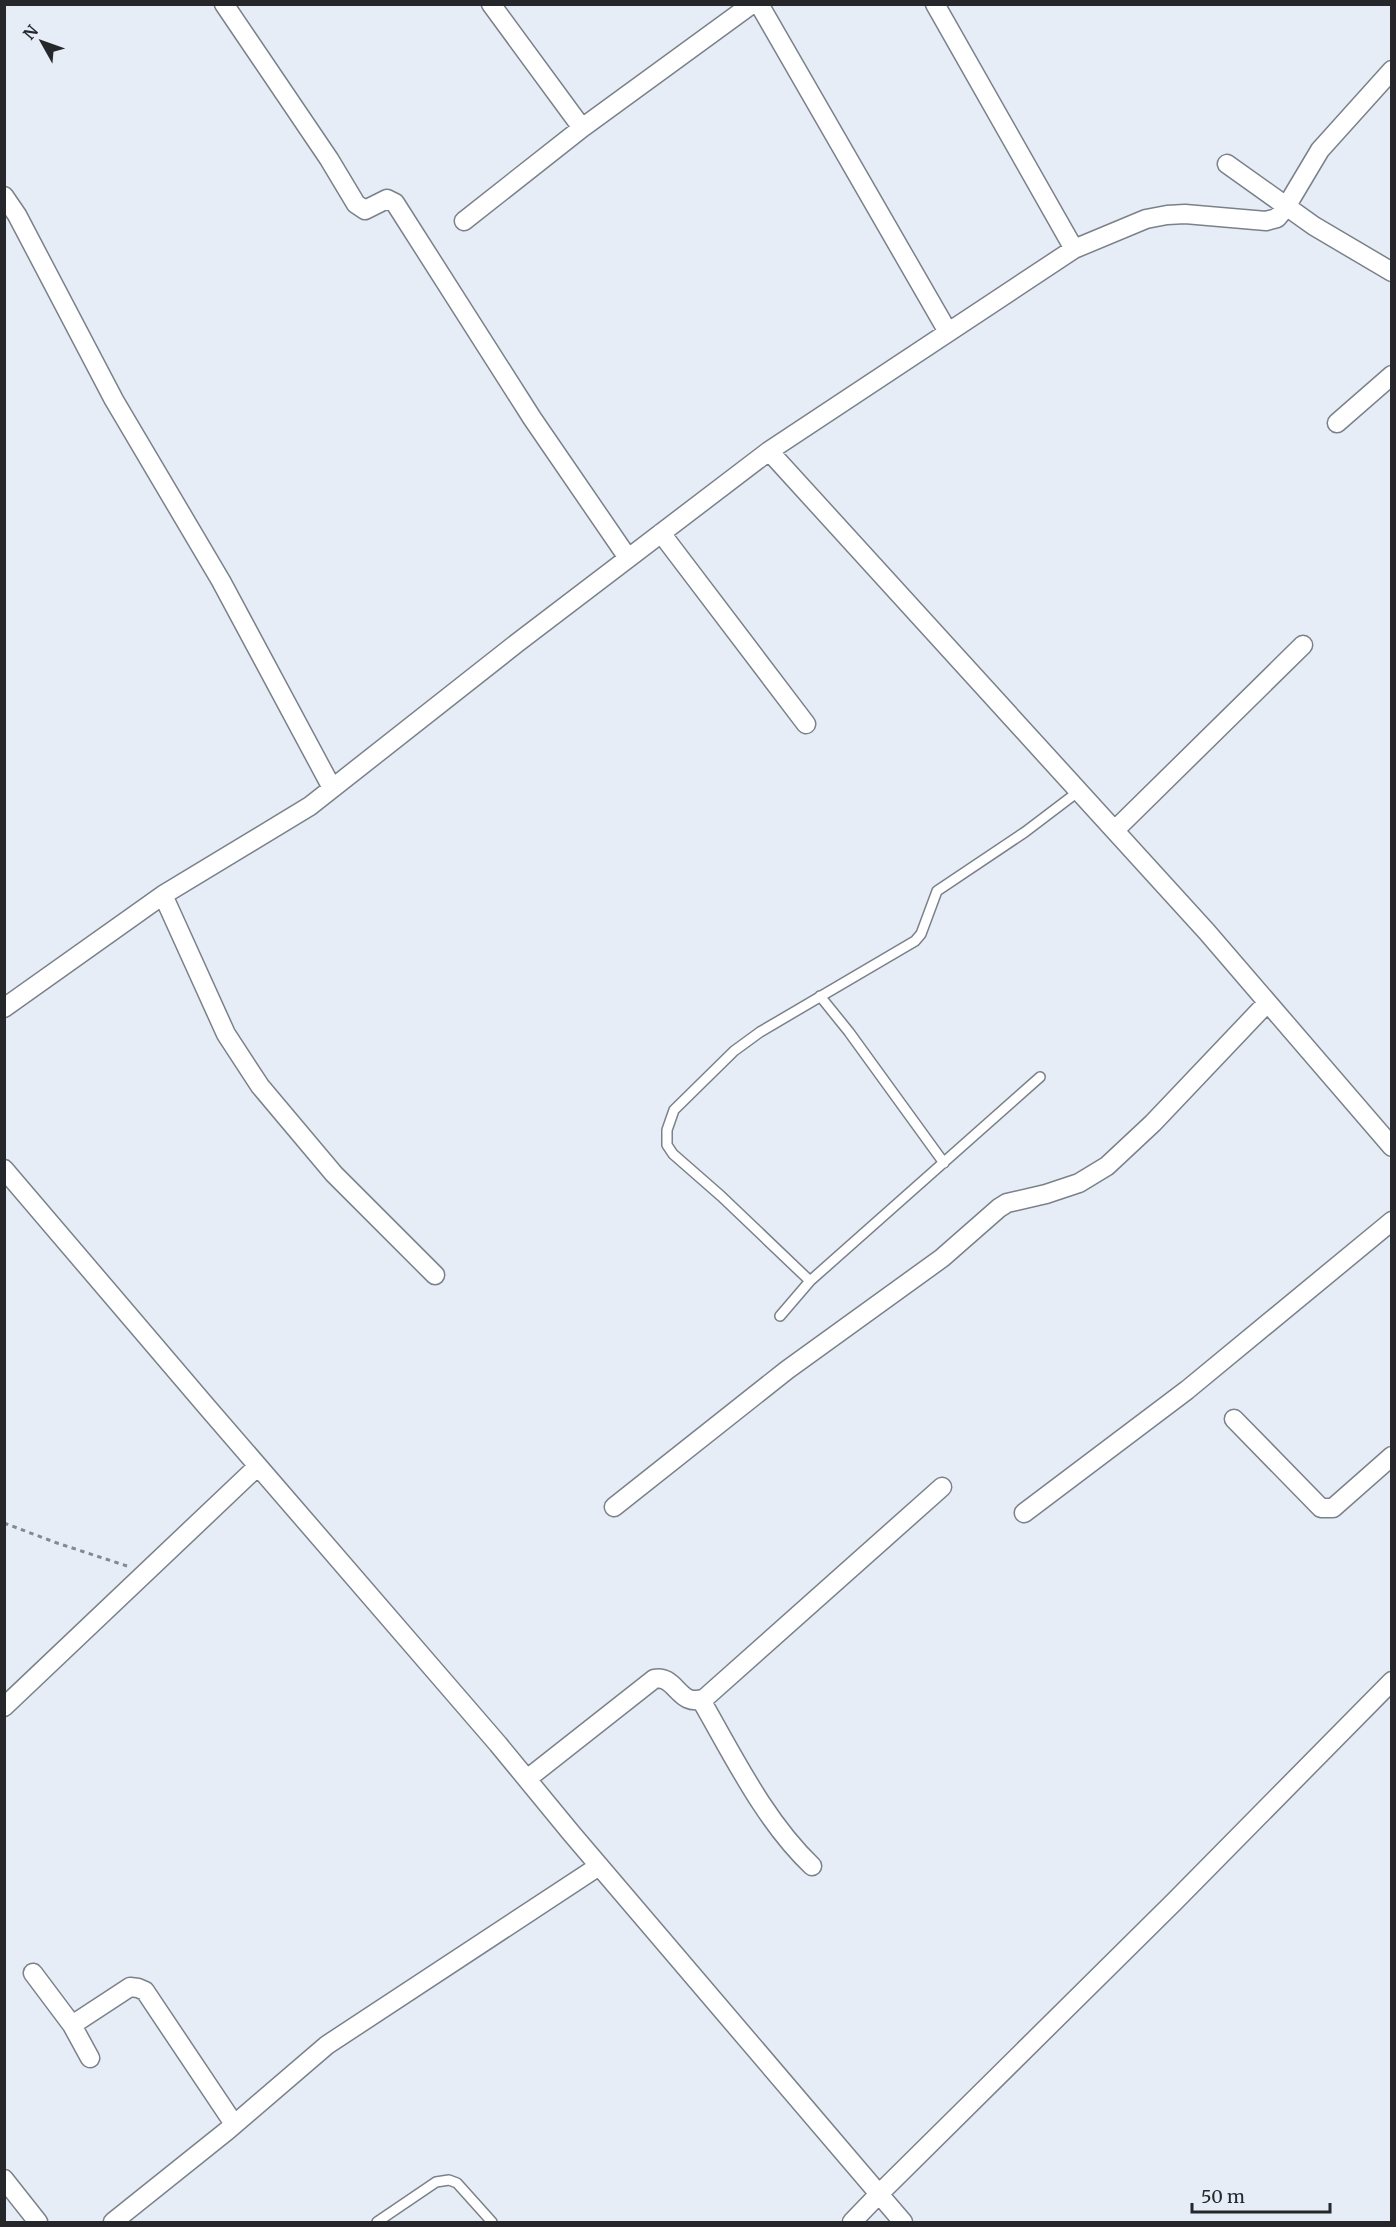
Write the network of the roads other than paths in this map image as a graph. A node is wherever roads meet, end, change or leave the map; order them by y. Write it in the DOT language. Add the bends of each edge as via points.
graph roads {
  1 [pos="224,4"];
  2 [pos="491,4"];
  3 [pos="752,4"];
  4 [pos="759,4"];
  5 [pos="935,4"];
  6 [pos="1392,70"];
  7 [pos="582,128"];
  8 [pos="1227,164"];
  9 [pos="4,196"];
  10 [pos="1286,207"];
  11 [pos="464,220"];
  12 [pos="1074,249"];
  13 [pos="1392,272"];
  14 [pos="948,332"];
  15 [pos="1392,375"];
  16 [pos="1337,423"];
  17 [pos="769,451"];
  18 [pos="661,533"];
  19 [pos="628,558"];
  20 [pos="1303,645"];
  21 [pos="806,724"];
  22 [pos="332,788"];
  23 [pos="1079,791"];
  24 [pos="1115,830"];
  25 [pos="162,895"];
  26 [pos="820,996"];
  27 [pos="1267,1002"];
  28 [pos="4,1008"];
  29 [pos="1040,1077"];
  30 [pos="1392,1147"];
  31 [pos="944,1163"];
  32 [pos="4,1169"];
  33 [pos="1392,1221"];
  34 [pos="435,1275"];
  35 [pos="810,1281"];
  36 [pos="780,1316"];
  37 [pos="1234,1419"];
  38 [pos="1392,1456"];
  39 [pos="258,1466"];
  40 [pos="942,1487"];
  41 [pos="614,1507"];
  42 [pos="1024,1513"];
  43 [pos="1392,1681"];
  44 [pos="701,1700"];
  45 [pos="4,1707"];
  46 [pos="527,1779"];
  47 [pos="598,1866"];
  48 [pos="812,1866"];
  49 [pos="33,1973"];
  50 [pos="72,2025"];
  51 [pos="90,2058"];
  52 [pos="234,2124"];
  53 [pos="4,2179"];
  54 [pos="879,2194"];
  55 [pos="33,2221"];
  56 [pos="113,2223"];
  57 [pos="377,2223"];
  58 [pos="492,2223"];
  59 [pos="852,2223"];
  60 [pos="903,2223"];
  1 -- 19 [label="street" via="356,204 365,210 387,199 395,203 531,418"];
  2 -- 7 [label="street"];
  3 -- 7 [label="street"];
  4 -- 14 [label="street"];
  5 -- 12 [label="street"];
  6 -- 10 [label="street" via="1320,150"];
  7 -- 11 [label="street"];
  8 -- 10 [label="street"];
  9 -- 22 [label="street" via="114,400 221,581"];
  10 -- 12 [label="street" via="1277,218 1266,221 1185,214 1146,219"];
  10 -- 13 [label="street"];
  12 -- 14 [label="street"];
  14 -- 17 [label="street"];
  15 -- 16 [label="street"];
  17 -- 18 [label="street"];
  17 -- 23 [label="street"];
  18 -- 19 [label="street"];
  18 -- 21 [label="street"];
  19 -- 22 [label="street"];
  20 -- 24 [label="street"];
  22 -- 25 [label="street" via="310,806"];
  23 -- 24 [label="street"];
  23 -- 26 [label="lane" via="937,891 915,942"];
  24 -- 27 [label="street"];
  25 -- 28 [label="street"];
  25 -- 34 [label="street" via="226,1034 260,1086 334,1174"];
  26 -- 31 [label="lane"];
  26 -- 35 [label="lane" via="734,1051 674,1110 667,1130 667,1145 673,1154"];
  27 -- 30 [label="street"];
  27 -- 41 [label="street" via="1107,1166 1079,1183 999,1208 942,1258 787,1370"];
  29 -- 31 [label="lane"];
  31 -- 35 [label="lane"];
  32 -- 39 [label="street"];
  33 -- 42 [label="street" via="1187,1390"];
  35 -- 36 [label="lane"];
  37 -- 38 [label="street" via="1320,1509 1334,1508"];
  39 -- 45 [label="street"];
  39 -- 46 [label="street"];
  40 -- 44 [label="street" via="740,1670"];
  43 -- 54 [label="street"];
  44 -- 46 [label="street" via="691,1701 667,1681 654,1679"];
  44 -- 48 [label="street" via="790,1845"];
  46 -- 47 [label="street"];
  47 -- 52 [label="street" via="327,2045"];
  47 -- 54 [label="street"];
  49 -- 50 [label="street"];
  50 -- 51 [label="street"];
  50 -- 52 [label="street" via="130,1987 146,1991"];
  52 -- 56 [label="street"];
  53 -- 55 [label="street"];
  54 -- 59 [label="street"];
  54 -- 60 [label="street"];
  57 -- 58 [label="lane" via="443,2180 457,2183"];
}
